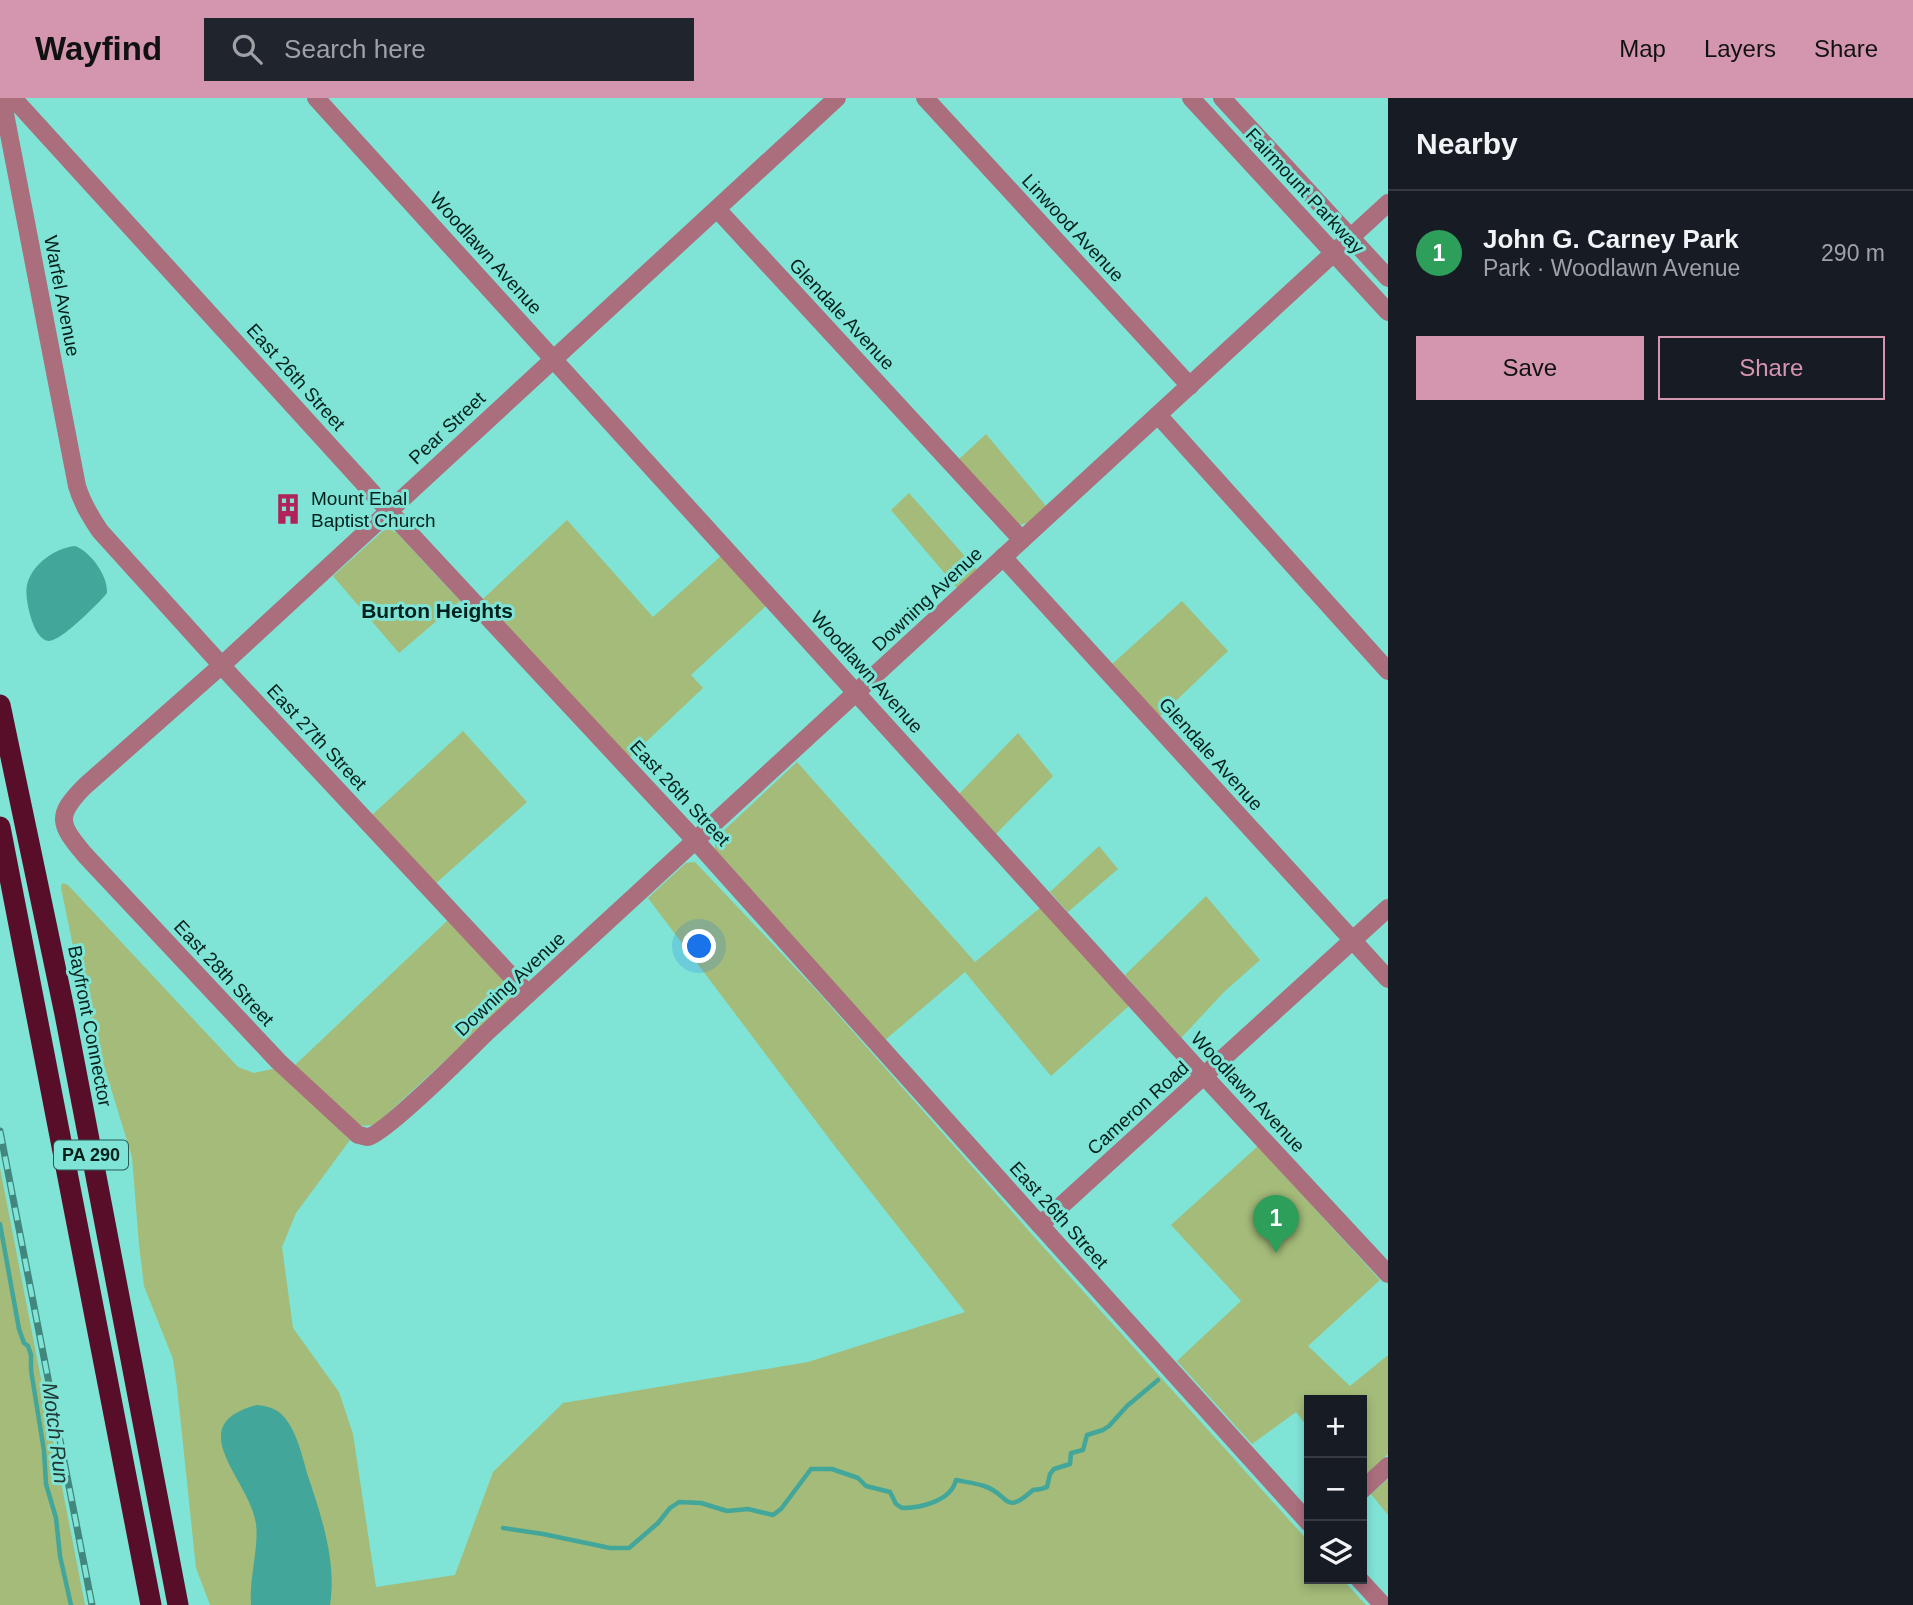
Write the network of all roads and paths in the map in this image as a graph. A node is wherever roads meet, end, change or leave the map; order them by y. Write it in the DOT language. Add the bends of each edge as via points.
graph roads {
  1 [pos="2,98"];
  2 [pos="13,98"];
  3 [pos="316,98"];
  4 [pos="837,98"];
  5 [pos="925,98"];
  6 [pos="1191,98"];
  7 [pos="1222,98"];
  8 [pos="1388,203"];
  9 [pos="717,209"];
  10 [pos="1351,237"];
  11 [pos="1334,253"];
  12 [pos="1388,278"];
  13 [pos="1388,312"];
  14 [pos="554,359"];
  15 [pos="1189,386"];
  16 [pos="1158,415"];
  17 [pos="82,502"];
  18 [pos="389,510"];
  19 [pos="1022,540"];
  20 [pos="1003,557"];
  21 [pos="222,664"];
  22 [pos="1388,671"];
  23 [pos="857,692"];
  24 [pos="0,705"];
  25 [pos="63,822"];
  26 [pos="0,827"];
  27 [pos="695,840"];
  28 [pos="1388,908"];
  29 [pos="1352,940"];
  30 [pos="1388,979"];
  31 [pos="528,994"];
  32 [pos="1204,1076"];
  33 [pos="368,1137"];
  34 [pos="1040,1225"];
  35 [pos="1388,1274"];
  36 [pos="1388,1466"];
  37 [pos="1367,1485"];
  38 [pos="1307,1521"];
  39 [pos="1364,1584"];
  40 [pos="151,1605"];
  41 [pos="178,1605"];
  42 [pos="1383,1605"];
  1 -- 17 [label="street, Warfel Avenue"];
  2 -- 18 [label="street, East 26th Street"];
  3 -- 14 [label="street, Woodlawn Avenue"];
  4 -- 9 [label="street, Pear Street"];
  5 -- 15 [label="street, Linwood Avenue"];
  6 -- 11 [label="street, Fairmount Parkway"];
  7 -- 10 [label="street, Fairmount Parkway"];
  8 -- 10 [label="street, Downing Avenue"];
  9 -- 14 [label="street, Pear Street"];
  9 -- 19 [label="street, Glendale Avenue"];
  10 -- 11 [label="street, Downing Avenue"];
  10 -- 12 [label="street, Fairmount Parkway"];
  11 -- 13 [label="street, Fairmount Parkway"];
  11 -- 15 [label="street, Downing Avenue"];
  14 -- 18 [label="street, Pear Street"];
  14 -- 23 [label="street, Woodlawn Avenue"];
  15 -- 16 [label="street, Downing Avenue"];
  16 -- 19 [label="street, Downing Avenue"];
  16 -- 22 [label="street"];
  17 -- 21 [label="street, East 27th Street" via="100,531"];
  18 -- 21 [label="street, Pear Street"];
  18 -- 27 [label="street, East 26th Street"];
  19 -- 20 [label="street, Downing Avenue"];
  20 -- 23 [label="street, Downing Avenue"];
  20 -- 29 [label="street, Glendale Avenue"];
  21 -- 25 [label="street, Pear Street" via="85,786 71,800"];
  21 -- 31 [label="street, East 27th Street"];
  23 -- 27 [label="street, Downing Avenue"];
  23 -- 32 [label="street, Woodlawn Avenue"];
  24 -- 41 [label="highway, Bayfront Connector / PA 290" via="65,1014"];
  25 -- 33 [label="street, East 28th Street" via="85,856 278,1061 353,1132"];
  26 -- 40 [label="highway, PA 290"];
  27 -- 31 [label="street, Downing Avenue"];
  27 -- 34 [label="street, East 26th Street"];
  28 -- 29 [label="street, Cameron Road"];
  29 -- 30 [label="street, Glendale Avenue"];
  29 -- 32 [label="street, Cameron Road"];
  31 -- 33 [label="street, Downing Avenue" via="395,1119"];
  32 -- 34 [label="street, Cameron Road"];
  32 -- 35 [label="street, Woodlawn Avenue"];
  34 -- 38 [label="street, East 26th Street"];
  36 -- 37 [label="street"];
  39 -- 42 [label="street"];
}
